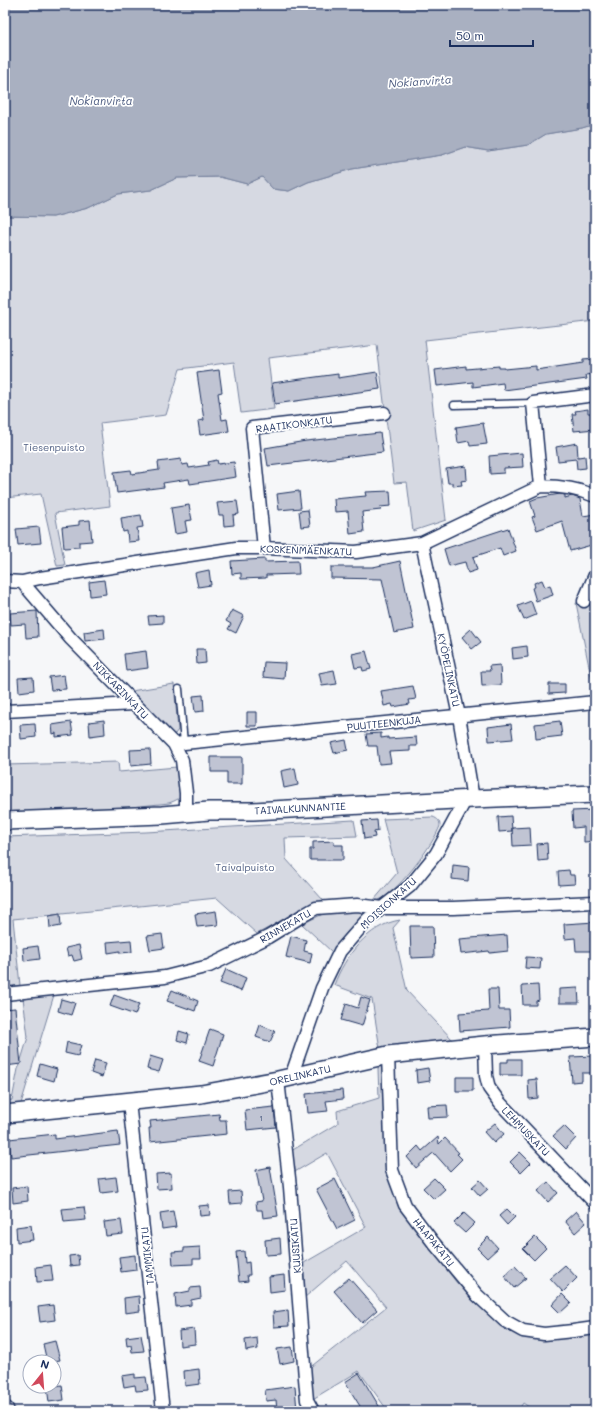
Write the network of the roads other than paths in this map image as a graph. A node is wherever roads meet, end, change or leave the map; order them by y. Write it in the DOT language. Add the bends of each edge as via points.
graph roads {
  1 [pos="595,395"];
  2 [pos="534,403"];
  3 [pos="454,405"];
  4 [pos="384,413"];
  5 [pos="541,486"];
  6 [pos="595,496"];
  7 [pos="422,543"];
  8 [pos="264,548"];
  9 [pos="595,575"];
  10 [pos="5,581"];
  11 [pos="22,582"];
  12 [pos="584,600"];
  13 [pos="179,689"];
  14 [pos="595,702"];
  15 [pos="134,704"];
  16 [pos="5,711"];
  17 [pos="459,716"];
  18 [pos="179,743"];
  19 [pos="595,794"];
  20 [pos="469,799"];
  21 [pos="186,812"];
  22 [pos="5,821"];
  23 [pos="595,902"];
  24 [pos="382,908"];
  25 [pos="5,994"];
  26 [pos="595,1037"];
  27 [pos="485,1045"];
  28 [pos="388,1055"];
  29 [pos="284,1078"];
  30 [pos="129,1102"];
  31 [pos="5,1114"];
  32 [pos="595,1203"];
  33 [pos="595,1328"];
  34 [pos="163,1411"];
  35 [pos="313,1411"];
  1 -- 2 [label="street"];
  2 -- 3 [label="lane"];
  2 -- 5 [label="street"];
  4 -- 8 [label="street, RAATIKONKATU" via="252,428"];
  5 -- 6 [label="street, KOSKENMÄENKATU" via="572,488"];
  5 -- 7 [label="street, KOSKENMÄENKATU"];
  7 -- 8 [label="street, KOSKENMÄENKATU" via="357,552"];
  7 -- 17 [label="street, KYÖPELINKATU"];
  8 -- 11 [label="street, KOSKENMÄENKATU" via="236,548"];
  9 -- 12 [label="street"];
  10 -- 11 [label="street, KOSKENMÄENKATU"];
  11 -- 15 [label="street, NIKKARINKATU"];
  13 -- 18 [label="lane"];
  14 -- 17 [label="street, PUUTTEENKUJA"];
  15 -- 16 [label="street"];
  15 -- 18 [label="street, NIKKARINKATU"];
  17 -- 18 [label="street, PUUTTEENKUJA"];
  17 -- 20 [label="street, KYÖPELINKATU"];
  18 -- 21 [label="street, NIKKARINKATU"];
  19 -- 20 [label="street, TAIVALKUNNANTIE"];
  20 -- 21 [label="street, TAIVALKUNNANTIE" via="253,811"];
  20 -- 24 [label="street, MOISIONKATU" via="436,854 410,886"];
  21 -- 22 [label="street, TAIVALKUNNANTIE"];
  23 -- 24 [label="street, RINNEKATU"];
  24 -- 25 [label="street, RINNEKATU" via="357,905 316,908 268,937 209,966 165,977"];
  24 -- 29 [label="street, MOISIONKATU" via="368,919 340,951"];
  26 -- 27 [label="street, ORELINKATU"];
  27 -- 28 [label="street, ORELINKATU"];
  27 -- 32 [label="street, LEHMUSKATU" via="489,1088 500,1103"];
  28 -- 29 [label="street, ORELINKATU"];
  28 -- 33 [label="street, HAAPAKATU" via="392,1170 405,1205 433,1242 477,1295 506,1322 523,1331 544,1334"];
  29 -- 30 [label="street, ORELINKATU" via="201,1094"];
  29 -- 35 [label="street, KUUSIKATU" via="305,1378 307,1400"];
  30 -- 31 [label="street, ORELINKATU"];
  30 -- 34 [label="street, TAMMIKATU"];
}
